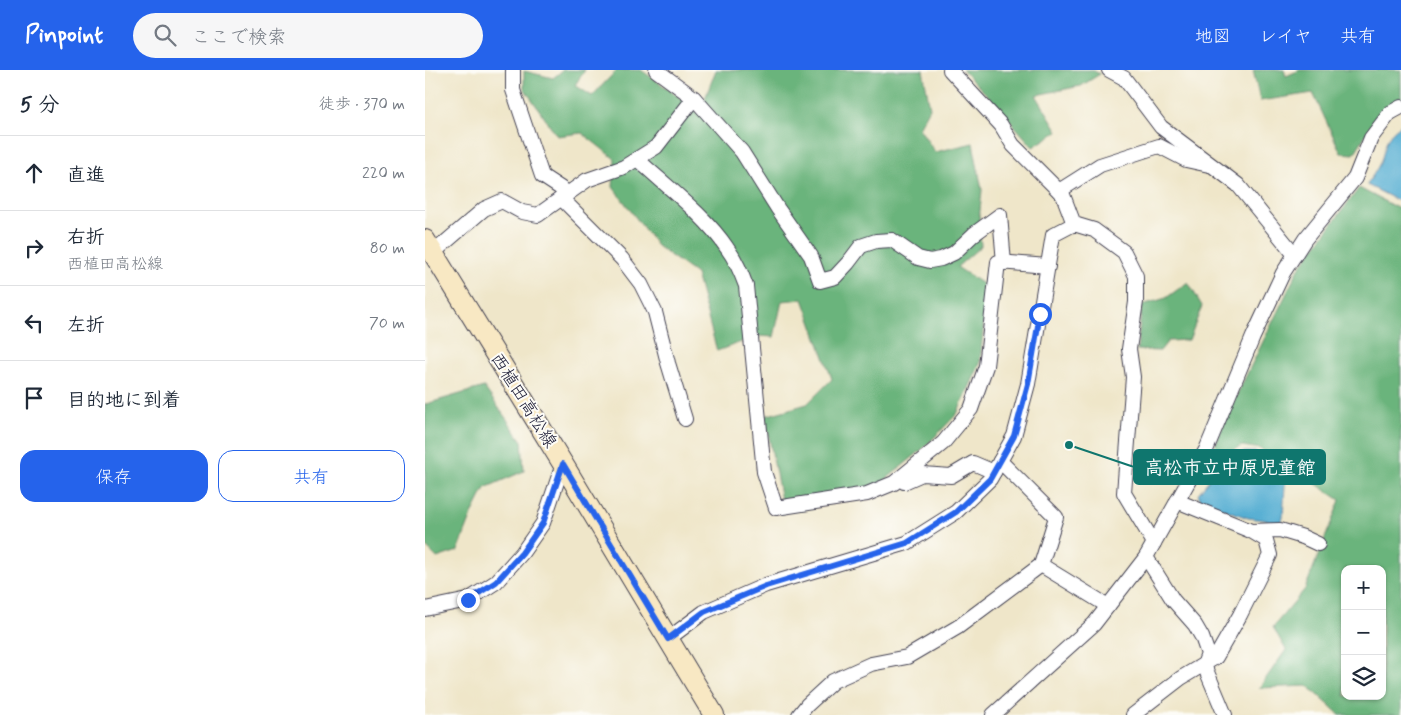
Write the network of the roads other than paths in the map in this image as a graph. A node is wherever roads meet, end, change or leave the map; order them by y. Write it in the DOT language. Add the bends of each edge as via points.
graph roads {
  1 [pos="513,70"];
  2 [pos="656,70"];
  3 [pos="951,70"];
  4 [pos="1109,70"];
  5 [pos="694,98"];
  6 [pos="1401,107"];
  7 [pos="637,159"];
  8 [pos="1212,165"];
  9 [pos="1059,191"];
  10 [pos="565,196"];
  11 [pos="1075,224"];
  12 [pos="428,248"];
  13 [pos="1295,255"];
  14 [pos="1005,263"];
  15 [pos="1048,266"];
  16 [pos="685,419"];
  17 [pos="563,464"];
  18 [pos="997,466"];
  19 [pos="894,483"];
  20 [pos="1177,501"];
  21 [pos="1251,531"];
  22 [pos="1154,543"];
  23 [pos="1318,544"];
  24 [pos="1145,557"];
  25 [pos="1041,566"];
  26 [pos="1108,606"];
  27 [pos="425,609"];
  28 [pos="668,639"];
  29 [pos="1204,665"];
  30 [pos="714,715"];
  31 [pos="799,715"];
  32 [pos="993,715"];
  33 [pos="1133,715"];
  34 [pos="1225,715"];
  1 -- 10 [label="street" via="513,90 542,176"];
  2 -- 5 [label="street"];
  3 -- 9 [label="street" via="1001,125 1013,145"];
  4 -- 8 [label="street" via="1124,78 1161,127"];
  5 -- 7 [label="street" via="656,147"];
  5 -- 14 [label="street" via="742,152 811,256 820,281 835,277 861,246 876,241 892,240 918,258 941,259 954,253 1000,215"];
  6 -- 13 [label="street" via="1390,113 1371,138 1355,178"];
  7 -- 10 [label="street" via="587,180"];
  7 -- 19 [label="street" via="702,218 740,268 746,286 764,472 776,508 867,494"];
  8 -- 9 [label="street" via="1186,160 1159,146 1100,165"];
  8 -- 13 [label="street" via="1237,185"];
  9 -- 11 [label="street"];
  10 -- 12 [label="street" via="538,215 522,212 502,201 484,209"];
  10 -- 16 [label="street" via="641,284 655,312"];
  11 -- 15 [label="street" via="1053,235"];
  11 -- 22 [label="street" via="1094,230 1124,252 1136,276 1129,349 1133,377 1124,493"];
  12 -- 17 [label="main road, 西植田高松線"];
  13 -- 20 [label="street" via="1257,329 1206,450"];
  14 -- 15 [label="street"];
  14 -- 19 [label="street" via="999,262 986,366 971,409 943,443"];
  15 -- 18 [label="street" via="1028,384 1014,436"];
  17 -- 27 [label="street" via="543,523 496,582 468,600"];
  17 -- 28 [label="main road, 西植田高松線"];
  18 -- 19 [label="street" via="973,463 951,476 923,474"];
  18 -- 25 [label="street" via="1056,517"];
  18 -- 28 [label="street" via="990,479 956,512 907,543 766,586 704,612"];
  20 -- 21 [label="street"];
  20 -- 22 [label="street"];
  21 -- 23 [label="street" via="1280,530"];
  21 -- 29 [label="street" via="1266,540 1269,555 1240,615 1215,657"];
  22 -- 24 [label="street"];
  24 -- 26 [label="street"];
  24 -- 29 [label="street" via="1202,636 1208,654"];
  25 -- 26 [label="street"];
  25 -- 31 [label="street" via="958,627 907,657 871,664 833,681"];
  26 -- 32 [label="street" via="1094,624"];
  28 -- 30 [label="main road, 西植田高松線"];
  29 -- 33 [label="street" via="1181,678"];
  29 -- 34 [label="street"];
}
